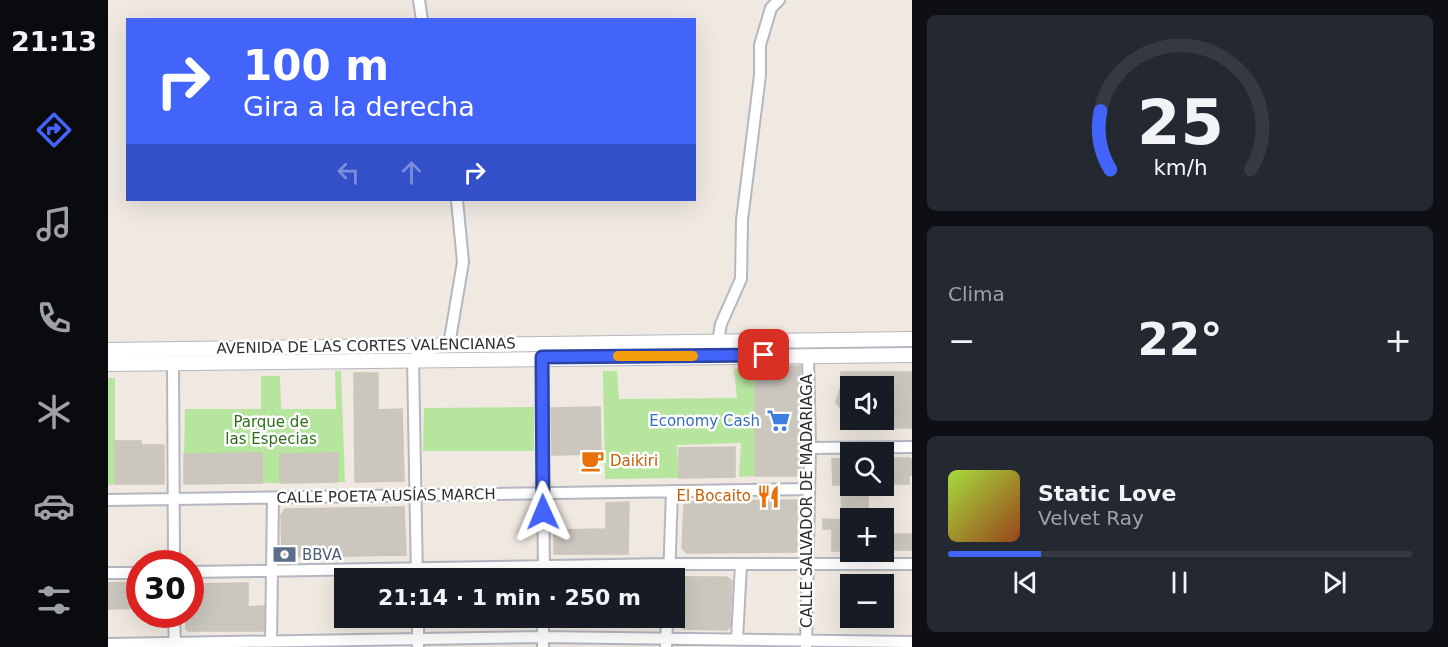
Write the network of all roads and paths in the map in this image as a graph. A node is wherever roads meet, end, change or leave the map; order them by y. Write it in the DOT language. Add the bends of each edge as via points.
graph roads {
  1 [pos="419,0"];
  2 [pos="779,0"];
  3 [pos="422,18"];
  4 [pos="457,201"];
  5 [pos="912,339"];
  6 [pos="718,341"];
  7 [pos="449,345"];
  8 [pos="108,350"];
  9 [pos="912,354"];
  10 [pos="808,355"];
  11 [pos="542,357"];
  12 [pos="413,360"];
  13 [pos="173,363"];
  14 [pos="108,364"];
  15 [pos="912,447"];
  16 [pos="810,448"];
  17 [pos="808,489"];
  18 [pos="672,491"];
  19 [pos="542,493"];
  20 [pos="414,496"];
  21 [pos="273,498"];
  22 [pos="108,500"];
  23 [pos="174,500"];
  24 [pos="174,550"];
  25 [pos="669,564"];
  26 [pos="741,564"];
  27 [pos="912,564"];
  28 [pos="806,565"];
  29 [pos="544,566"];
  30 [pos="417,568"];
  31 [pos="512,568"];
  32 [pos="669,568"];
  33 [pos="272,570"];
  34 [pos="204,572"];
  35 [pos="334,572"];
  36 [pos="108,573"];
  37 [pos="126,573"];
  38 [pos="174,628"];
  39 [pos="667,628"];
  40 [pos="737,640"];
  41 [pos="271,641"];
  42 [pos="543,642"];
  43 [pos="912,642"];
  44 [pos="418,643"];
  45 [pos="666,643"];
  46 [pos="108,644"];
  47 [pos="289,644"];
  48 [pos="807,644"];
  49 [pos="175,645"];
  1 -- 3 [label="street"];
  2 -- 6 [label="street" via="771,8 760,45 760,75 742,220 741,279"];
  4 -- 7 [label="street" via="463,262"];
  5 -- 6 [label="street, AVENIDA DE LAS CORTES VALENCIANAS"];
  6 -- 7 [label="street, AVENIDA DE LAS CORTES VALENCIANAS"];
  7 -- 8 [label="street, AVENIDA DE LAS CORTES VALENCIANAS"];
  7 -- 12 [label="street" via="419,352"];
  9 -- 10 [label="street, AVENIDA DE LAS CORTES VALENCIANAS"];
  10 -- 11 [label="street, AVENIDA DE LAS CORTES VALENCIANAS"];
  10 -- 16 [label="street, CALLE SALVADOR DE MADARIAGA"];
  11 -- 12 [label="street, AVENIDA DE LAS CORTES VALENCIANAS"];
  11 -- 19 [label="street"];
  12 -- 13 [label="street, AVENIDA DE LAS CORTES VALENCIANAS"];
  12 -- 20 [label="street"];
  13 -- 14 [label="street, AVENIDA DE LAS CORTES VALENCIANAS"];
  13 -- 23 [label="street"];
  15 -- 16 [label="street"];
  16 -- 17 [label="street, CALLE SALVADOR DE MADARIAGA"];
  17 -- 18 [label="street, CALLE POETA AUSÍAS MARCH"];
  17 -- 28 [label="street, CALLE SALVADOR DE MADARIAGA"];
  18 -- 19 [label="street, CALLE POETA AUSÍAS MARCH"];
  18 -- 25 [label="street"];
  19 -- 20 [label="street, CALLE POETA AUSÍAS MARCH"];
  19 -- 29 [label="street"];
  20 -- 21 [label="street, CALLE POETA AUSÍAS MARCH"];
  20 -- 30 [label="street"];
  21 -- 23 [label="street, CALLE POETA AUSÍAS MARCH"];
  21 -- 33 [label="street"];
  22 -- 23 [label="street, CALLE POETA AUSÍAS MARCH"];
  23 -- 24 [label="street"];
  25 -- 26 [label="street"];
  25 -- 29 [label="street"];
  25 -- 32 [label="street"];
  26 -- 28 [label="street"];
  26 -- 40 [label="street"];
  27 -- 28 [label="street"];
  28 -- 48 [label="street, CALLE SALVADOR DE MADARIAGA"];
  29 -- 31 [label="street"];
  33 -- 34 [label="street"];
  33 -- 35 [label="street"];
  33 -- 41 [label="street"];
  36 -- 37 [label="street"];
  38 -- 49 [label="street"];
  39 -- 45 [label="street"];
  40 -- 45 [label="street"];
  40 -- 48 [label="street"];
  41 -- 47 [label="street"];
  41 -- 49 [label="street"];
  42 -- 44 [label="street"];
  42 -- 45 [label="street"];
  43 -- 48 [label="street"];
  44 -- 47 [label="street"];
  46 -- 49 [label="street"];
}
